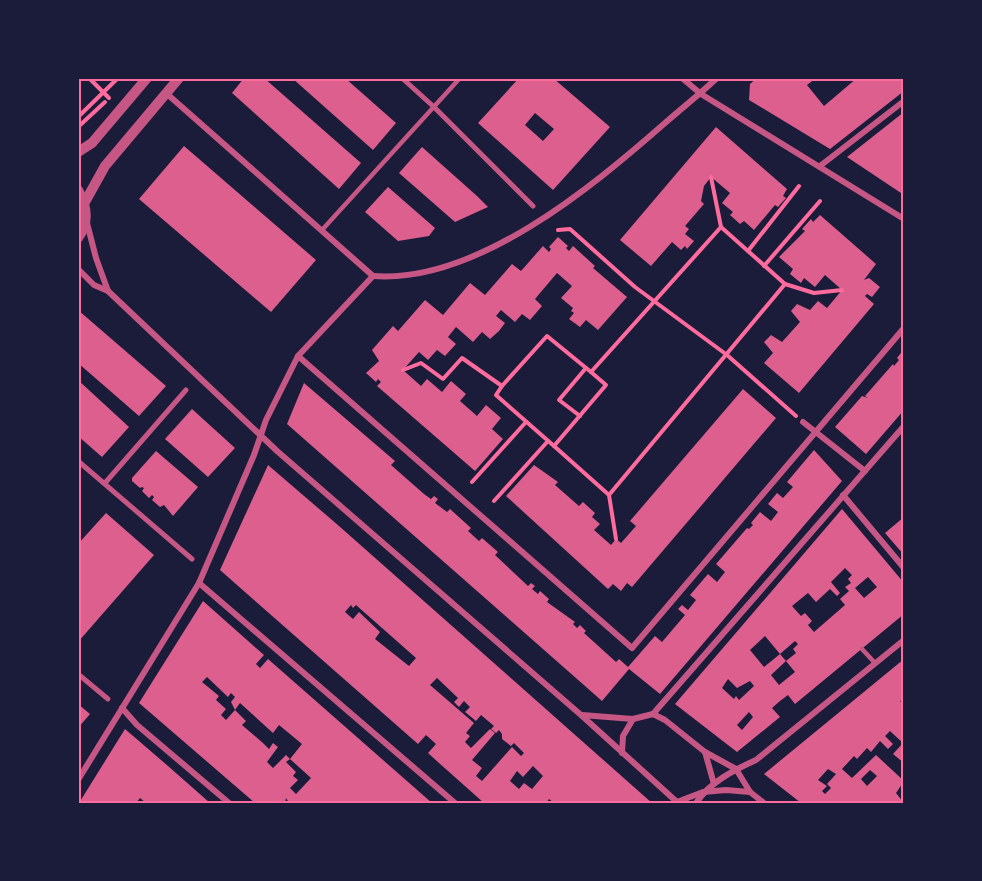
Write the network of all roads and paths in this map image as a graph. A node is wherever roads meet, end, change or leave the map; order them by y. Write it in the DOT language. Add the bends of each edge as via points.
graph roads {
  1 [pos="89,78"];
  2 [pos="118,78"];
  3 [pos="125,78"];
  4 [pos="147,78"];
  5 [pos="179,78"];
  6 [pos="402,78"];
  7 [pos="460,78"];
  8 [pos="682,78"];
  9 [pos="717,78"];
  10 [pos="103,93"];
  11 [pos="166,93"];
  12 [pos="701,94"];
  13 [pos="109,98"];
  14 [pos="904,101"];
  15 [pos="434,107"];
  16 [pos="78,117"];
  17 [pos="78,127"];
  18 [pos="78,152"];
  19 [pos="820,166"];
  20 [pos="711,177"];
  21 [pos="799,186"];
  22 [pos="78,190"];
  23 [pos="820,201"];
  24 [pos="85,202"];
  25 [pos="533,206"];
  26 [pos="904,219"];
  27 [pos="86,220"];
  28 [pos="721,227"];
  29 [pos="322,230"];
  30 [pos="558,230"];
  31 [pos="78,238"];
  32 [pos="748,251"];
  33 [pos="764,266"];
  34 [pos="78,269"];
  35 [pos="373,276"];
  36 [pos="785,285"];
  37 [pos="842,290"];
  38 [pos="108,291"];
  39 [pos="655,302"];
  40 [pos="904,328"];
  41 [pos="727,355"];
  42 [pos="298,356"];
  43 [pos="586,368"];
  44 [pos="403,370"];
  45 [pos="591,372"];
  46 [pos="502,386"];
  47 [pos="186,390"];
  48 [pos="580,416"];
  49 [pos="526,422"];
  50 [pos="803,422"];
  51 [pos="904,426"];
  52 [pos="816,431"];
  53 [pos="260,434"];
  54 [pos="548,441"];
  55 [pos="554,446"];
  56 [pos="78,461"];
  57 [pos="865,471"];
  58 [pos="472,482"];
  59 [pos="105,483"];
  60 [pos="609,495"];
  61 [pos="843,495"];
  62 [pos="494,501"];
  63 [pos="616,539"];
  64 [pos="192,559"];
  65 [pos="904,568"];
  66 [pos="200,583"];
  67 [pos="904,640"];
  68 [pos="862,649"];
  69 [pos="875,663"];
  70 [pos="78,674"];
  71 [pos="108,699"];
  72 [pos="122,708"];
  73 [pos="653,714"];
  74 [pos="581,715"];
  75 [pos="633,719"];
  76 [pos="705,752"];
  77 [pos="622,753"];
  78 [pos="736,769"];
  79 [pos="78,780"];
  80 [pos="714,784"];
  81 [pos="703,792"];
  82 [pos="750,792"];
  83 [pos="229,803"];
  84 [pos="455,803"];
  85 [pos="696,803"];
  86 [pos="764,803"];
  1 -- 10 [label="path"];
  2 -- 10 [label="path"];
  3 -- 13 [label="path"];
  4 -- 18 [label="street" via="92,143"];
  5 -- 11 [label="street"];
  6 -- 15 [label="street"];
  7 -- 15 [label="lane"];
  8 -- 12 [label="street"];
  9 -- 12 [label="street"];
  10 -- 13 [label="path"];
  10 -- 16 [label="path"];
  11 -- 24 [label="street" via="105,166"];
  11 -- 29 [label="street"];
  12 -- 19 [label="street"];
  12 -- 35 [label="street" via="613,169 526,229 462,260 399,278"];
  13 -- 17 [label="path"];
  14 -- 19 [label="street"];
  15 -- 25 [label="street"];
  15 -- 29 [label="lane"];
  19 -- 26 [label="street"];
  20 -- 28 [label="path"];
  21 -- 32 [label="path"];
  22 -- 24 [label="street"];
  23 -- 33 [label="path"];
  24 -- 27 [label="street"];
  27 -- 31 [label="street"];
  27 -- 38 [label="street"];
  28 -- 32 [label="path"];
  28 -- 39 [label="path"];
  29 -- 35 [label="street"];
  30 -- 39 [label="path" via="570,229"];
  32 -- 33 [label="path"];
  33 -- 36 [label="path"];
  34 -- 38 [label="street" via="94,285"];
  35 -- 42 [label="street"];
  36 -- 37 [label="path" via="814,293"];
  36 -- 41 [label="path"];
  38 -- 53 [label="street"];
  39 -- 41 [label="path"];
  39 -- 45 [label="path"];
  40 -- 52 [label="street"];
  41 -- 50 [label="path"];
  41 -- 60 [label="path"];
  42 -- 52 [label="street" via="632,648"];
  42 -- 53 [label="street"];
  43 -- 45 [label="path"];
  43 -- 46 [label="path" via="548,336"];
  43 -- 48 [label="path" via="559,400"];
  44 -- 46 [label="path" via="421,363 443,379 462,358"];
  45 -- 48 [label="path" via="606,385"];
  46 -- 49 [label="path" via="496,395"];
  47 -- 59 [label="street"];
  48 -- 55 [label="path"];
  49 -- 54 [label="path"];
  49 -- 58 [label="path"];
  50 -- 52 [label="street"];
  51 -- 57 [label="street"];
  52 -- 57 [label="street"];
  53 -- 66 [label="street"];
  53 -- 74 [label="street"];
  54 -- 55 [label="path"];
  54 -- 62 [label="path"];
  55 -- 60 [label="path"];
  56 -- 59 [label="street"];
  57 -- 61 [label="street"];
  59 -- 64 [label="street"];
  60 -- 63 [label="path"];
  61 -- 65 [label="street"];
  61 -- 73 [label="street"];
  66 -- 72 [label="street"];
  66 -- 84 [label="street"];
  67 -- 69 [label="street"];
  68 -- 69 [label="lane"];
  69 -- 78 [label="street" via="756,760"];
  70 -- 71 [label="street"];
  72 -- 79 [label="street"];
  72 -- 83 [label="street"];
  73 -- 75 [label="street"];
  73 -- 76 [label="street"];
  74 -- 75 [label="street"];
  74 -- 77 [label="street"];
  75 -- 77 [label="street" via="623,736"];
  76 -- 78 [label="street"];
  76 -- 80 [label="street"];
  77 -- 81 [label="street" via="677,802"];
  78 -- 80 [label="street"];
  78 -- 82 [label="street"];
  80 -- 81 [label="street"];
  81 -- 82 [label="street"];
  81 -- 85 [label="street"];
  82 -- 86 [label="street"];
}
